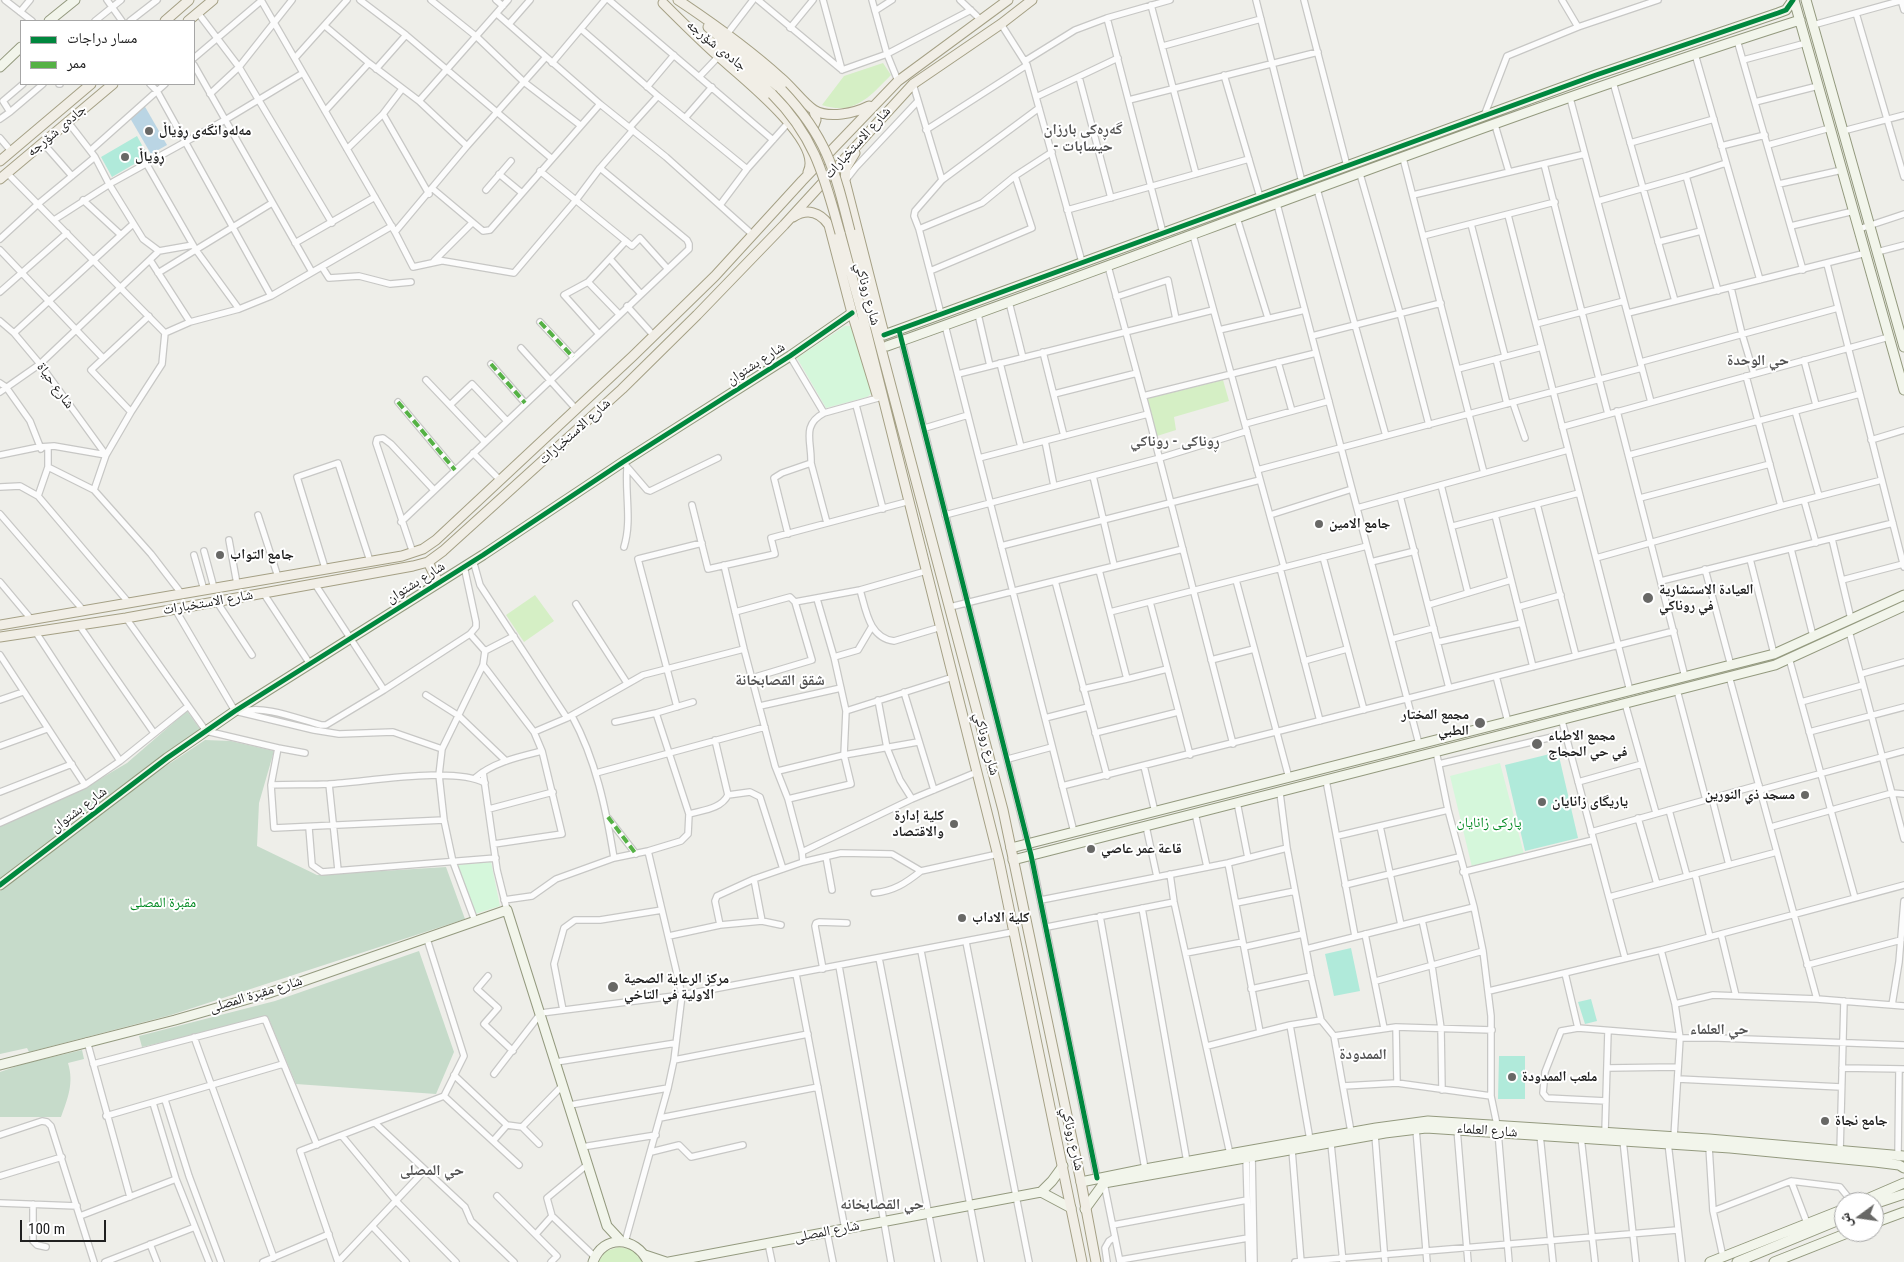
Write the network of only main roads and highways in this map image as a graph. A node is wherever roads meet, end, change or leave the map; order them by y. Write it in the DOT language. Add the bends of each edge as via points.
graph roads {
  1 [pos="190,0"];
  2 [pos="213,0"];
  3 [pos="678,0"];
  4 [pos="1008,0"];
  5 [pos="1032,0"];
  6 [pos="661,2"];
  7 [pos="166,20"];
  8 [pos="189,20"];
  9 [pos="90,85"];
  10 [pos="112,85"];
  11 [pos="876,102"];
  12 [pos="814,110"];
  13 [pos="788,123"];
  14 [pos="867,133"];
  15 [pos="0,161"];
  16 [pos="4,176"];
  17 [pos="802,181"];
  18 [pos="851,202"];
  19 [pos="784,225"];
  20 [pos="829,225"];
  21 [pos="840,233"];
  22 [pos="624,364"];
  23 [pos="636,375"];
  24 [pos="896,401"];
  25 [pos="891,429"];
  26 [pos="928,522"];
  27 [pos="915,525"];
  28 [pos="428,562"];
  29 [pos="299,573"];
  30 [pos="438,582"];
  31 [pos="302,586"];
  32 [pos="0,625"];
  33 [pos="0,637"];
  34 [pos="1040,985"];
  35 [pos="1025,988"];
  36 [pos="1082,1262"];
  37 [pos="1096,1262"];
  1 -- 7 [label="main road"];
  2 -- 8 [label="main road"];
  3 -- 12 [label="main road" via="727,34"];
  3 -- 24 [label="main road, شارع روناكي, bridge" via="782,90 821,139 836,175"];
  4 -- 11 [label="main road, شارع الاستخبارات" via="898,81"];
  5 -- 14 [label="main road, شارع الاستخبارات" via="913,84"];
  6 -- 13 [label="main road" via="760,92"];
  6 -- 21 [label="main road, جادەی شۆرجە, bridge" via="748,71 794,117 814,151"];
  9 -- 15 [label="main road"];
  10 -- 16 [label="main road, جادەی شۆرجە"];
  11 -- 12 [label="main road" via="850,114"];
  11 -- 17 [label="main road, شارع الاستخبارات"];
  12 -- 13 [label="main road" via="815,126 810,130 799,131"];
  13 -- 17 [label="main road" via="811,162"];
  14 -- 18 [label="main road" via="846,168 845,181"];
  14 -- 19 [label="main road, شارع الاستخبارات"];
  17 -- 22 [label="main road, شارع الاستخبارات" via="716,276"];
  18 -- 20 [label="main road" via="832,206 828,215"];
  18 -- 24 [label="main road" via="887,346"];
  19 -- 20 [label="main road" via="796,215 807,212 817,214"];
  19 -- 23 [label="main road, شارع الاستخبارات"];
  20 -- 25 [label="main road" via="852,313"];
  21 -- 25 [label="main road, شارع روناكي"];
  22 -- 23 [label="main road"];
  22 -- 29 [label="main road, شارع الاستخبارات" via="423,549"];
  23 -- 28 [label="main road, شارع الاستخبارات"];
  24 -- 26 [label="main road, شارع روناكي"];
  25 -- 27 [label="main road, شارع روناكي"];
  26 -- 27 [label="main road"];
  26 -- 34 [label="main road, شارع روناكي" via="1003,810"];
  27 -- 35 [label="main road, شارع روناكي" via="998,854"];
  28 -- 30 [label="main road"];
  28 -- 31 [label="main road, شارع الاستخبارات"];
  29 -- 31 [label="main road"];
  29 -- 32 [label="main road, شارع الاستخبارات"];
  31 -- 33 [label="main road, شارع الاستخبارات"];
  34 -- 35 [label="main road"];
  34 -- 37 [label="main road, شارع روناكي"];
  35 -- 36 [label="main road, شارع روناكي"];
}
